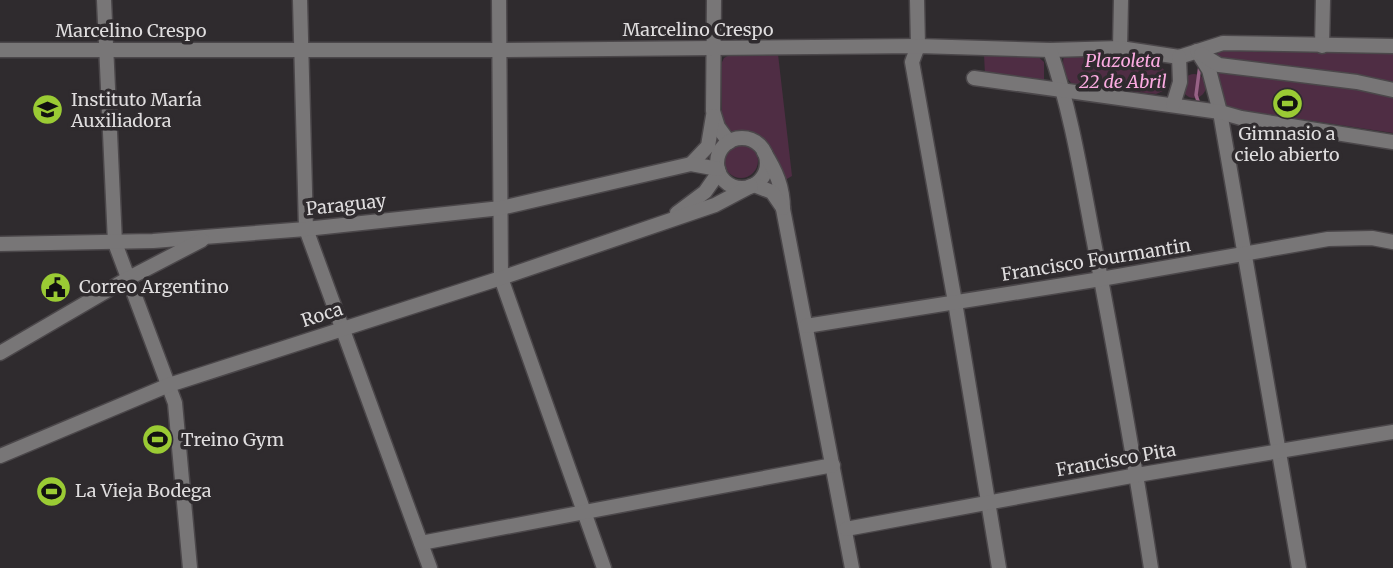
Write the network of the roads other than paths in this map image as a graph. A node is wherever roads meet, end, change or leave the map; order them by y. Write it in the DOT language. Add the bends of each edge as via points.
graph roads {
  1 [pos="104,0"];
  2 [pos="300,0"];
  3 [pos="499,0"];
  4 [pos="714,0"];
  5 [pos="917,0"];
  6 [pos="1121,0"];
  7 [pos="1323,0"];
  8 [pos="918,46"];
  9 [pos="1322,46"];
  10 [pos="1393,46"];
  11 [pos="1120,48"];
  12 [pos="714,49"];
  13 [pos="0,50"];
  14 [pos="105,50"];
  15 [pos="302,50"];
  16 [pos="499,50"];
  17 [pos="1050,50"];
  18 [pos="1197,51"];
  19 [pos="1179,57"];
  20 [pos="974,78"];
  21 [pos="1393,90"];
  22 [pos="1064,91"];
  23 [pos="1173,105"];
  24 [pos="713,111"];
  25 [pos="1220,112"];
  26 [pos="729,142"];
  27 [pos="1393,142"];
  28 [pos="764,152"];
  29 [pos="691,164"];
  30 [pos="719,170"];
  31 [pos="752,185"];
  32 [pos="500,208"];
  33 [pos="783,209"];
  34 [pos="661,223"];
  35 [pos="306,229"];
  36 [pos="210,237"];
  37 [pos="1393,242"];
  38 [pos="116,243"];
  39 [pos="0,244"];
  40 [pos="1245,254"];
  41 [pos="501,278"];
  42 [pos="127,279"];
  43 [pos="1101,279"];
  44 [pos="955,302"];
  45 [pos="806,326"];
  46 [pos="342,328"];
  47 [pos="0,353"];
  48 [pos="169,385"];
  49 [pos="1393,432"];
  50 [pos="1280,451"];
  51 [pos="0,456"];
  52 [pos="833,465"];
  53 [pos="1137,475"];
  54 [pos="987,503"];
  55 [pos="583,512"];
  56 [pos="846,529"];
  57 [pos="421,543"];
  58 [pos="190,568"];
  59 [pos="430,568"];
  60 [pos="604,568"];
  61 [pos="852,568"];
  62 [pos="999,568"];
  63 [pos="1150,568"];
  64 [pos="1299,568"];
  1 -- 14 [label="street"];
  2 -- 15 [label="street"];
  3 -- 16 [label="street"];
  4 -- 12 [label="street"];
  5 -- 8 [label="street"];
  6 -- 11 [label="street"];
  7 -- 9 [label="street"];
  8 -- 12 [label="street, Marcelino Crespo"];
  8 -- 17 [label="street, Marcelino Crespo"];
  8 -- 44 [label="street" via="912,62"];
  9 -- 10 [label="street, Marcelino Crespo"];
  9 -- 18 [label="street, Marcelino Crespo" via="1223,43"];
  11 -- 17 [label="street, Marcelino Crespo"];
  11 -- 19 [label="street, Marcelino Crespo"];
  12 -- 16 [label="street, Marcelino Crespo"];
  12 -- 24 [label="street"];
  13 -- 14 [label="street, Marcelino Crespo"];
  14 -- 15 [label="street, Marcelino Crespo"];
  14 -- 38 [label="street"];
  15 -- 16 [label="street, Marcelino Crespo"];
  15 -- 35 [label="street"];
  16 -- 32 [label="street"];
  17 -- 22 [label="street"];
  18 -- 19 [label="street, Marcelino Crespo"];
  18 -- 21 [label="street" via="1219,65"];
  18 -- 25 [label="street" via="1209,70"];
  19 -- 23 [label="street" via="1180,82"];
  20 -- 22 [label="street"];
  22 -- 23 [label="street"];
  22 -- 43 [label="street"];
  23 -- 25 [label="street"];
  24 -- 26 [label="street"];
  24 -- 29 [label="street" via="708,146"];
  25 -- 27 [label="street"];
  25 -- 40 [label="street"];
  26 -- 28 [label="street" via="745,138"];
  26 -- 30 [label="street" via="719,153"];
  28 -- 31 [label="street" via="766,168"];
  28 -- 33 [label="street" via="779,177"];
  29 -- 30 [label="street, Paraguay"];
  29 -- 32 [label="street, Paraguay"];
  30 -- 31 [label="street" via="727,183"];
  30 -- 34 [label="street" via="705,192"];
  31 -- 33 [label="street" via="772,192"];
  31 -- 34 [label="street, Roca" via="715,205"];
  32 -- 35 [label="street, Paraguay"];
  32 -- 41 [label="street"];
  33 -- 45 [label="street"];
  34 -- 41 [label="street, Roca"];
  35 -- 36 [label="street, Paraguay"];
  35 -- 46 [label="street"];
  36 -- 38 [label="street, Paraguay"];
  36 -- 42 [label="street"];
  37 -- 40 [label="street, Francisco Fourmantin" via="1328,239"];
  38 -- 39 [label="street, Paraguay"];
  38 -- 42 [label="street"];
  40 -- 43 [label="street, Francisco Fourmantin"];
  40 -- 50 [label="street"];
  41 -- 46 [label="street, Roca"];
  41 -- 55 [label="street"];
  42 -- 47 [label="street"];
  42 -- 48 [label="street"];
  43 -- 44 [label="street, Francisco Fourmantin"];
  43 -- 53 [label="street"];
  44 -- 45 [label="street, Francisco Fourmantin"];
  44 -- 54 [label="street"];
  45 -- 52 [label="street"];
  46 -- 48 [label="street, Roca"];
  46 -- 57 [label="street"];
  48 -- 51 [label="street, Roca"];
  48 -- 58 [label="street" via="178,417"];
  49 -- 50 [label="street, Francisco Pita"];
  50 -- 53 [label="street, Francisco Pita"];
  50 -- 64 [label="street"];
  52 -- 55 [label="street"];
  52 -- 56 [label="street"];
  53 -- 54 [label="street, Francisco Pita"];
  53 -- 63 [label="street"];
  54 -- 56 [label="street, Francisco Pita"];
  54 -- 62 [label="street"];
  55 -- 57 [label="street"];
  55 -- 60 [label="street"];
  56 -- 61 [label="street"];
  57 -- 59 [label="street"];
}
